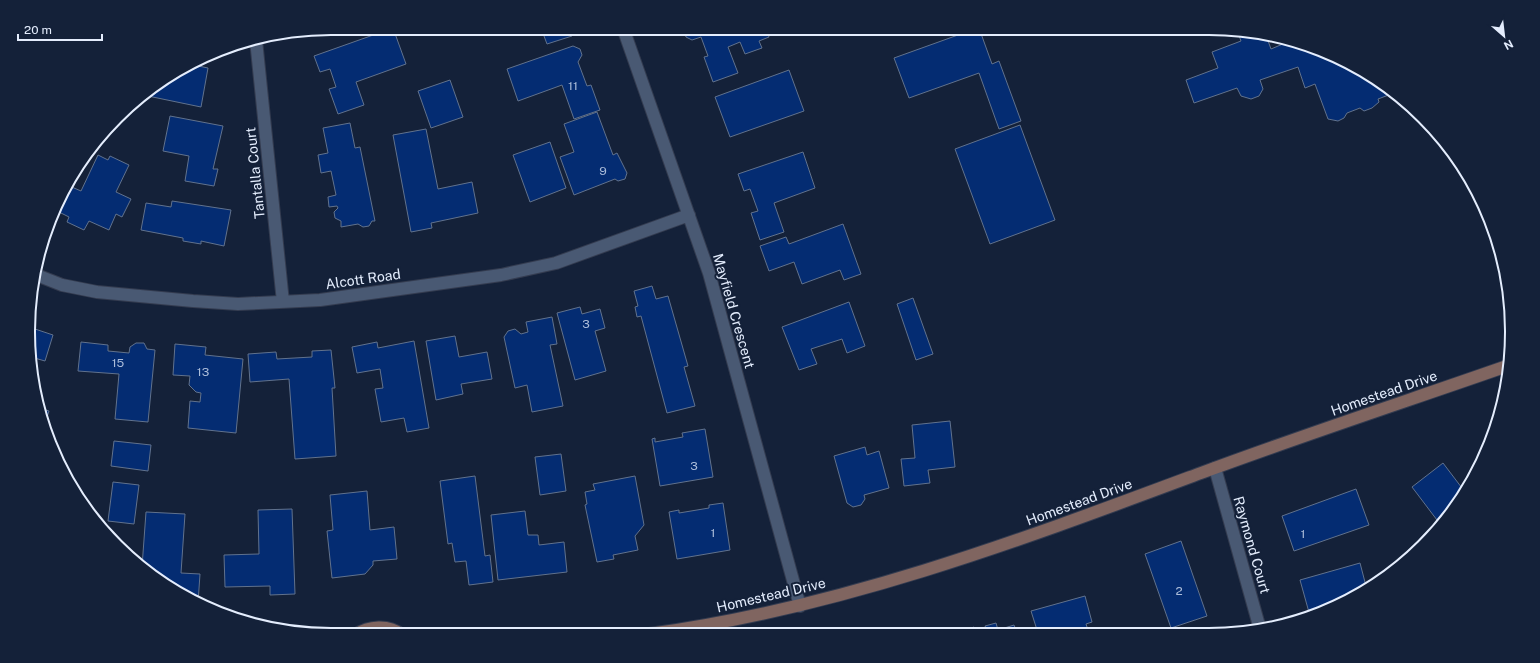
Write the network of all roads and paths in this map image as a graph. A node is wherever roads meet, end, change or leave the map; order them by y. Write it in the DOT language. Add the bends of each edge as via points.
graph roads {
  1 [pos="625,35"];
  2 [pos="256,45"];
  3 [pos="689,215"];
  4 [pos="41,277"];
  5 [pos="283,302"];
  6 [pos="1502,368"];
  7 [pos="1215,468"];
  8 [pos="800,606"];
  9 [pos="1258,623"];
  10 [pos="370,628"];
  11 [pos="386,628"];
  12 [pos="685,628"];
  1 -- 3 [label="street, Mayfield Crescent"];
  2 -- 5 [label="street, Tantalla Court"];
  3 -- 5 [label="street, Alcott Road" via="556,263 501,275 320,300"];
  3 -- 8 [label="street, Mayfield Crescent" via="709,273"];
  4 -- 5 [label="street, Alcott Road" via="62,285 97,292 238,304"];
  6 -- 7 [label="street, Homestead Drive"];
  7 -- 8 [label="street, Homestead Drive" via="954,561"];
  7 -- 9 [label="street, Raymond Court"];
  8 -- 12 [label="street, Homestead Drive"];
  10 -- 11 [label="street"];
}
